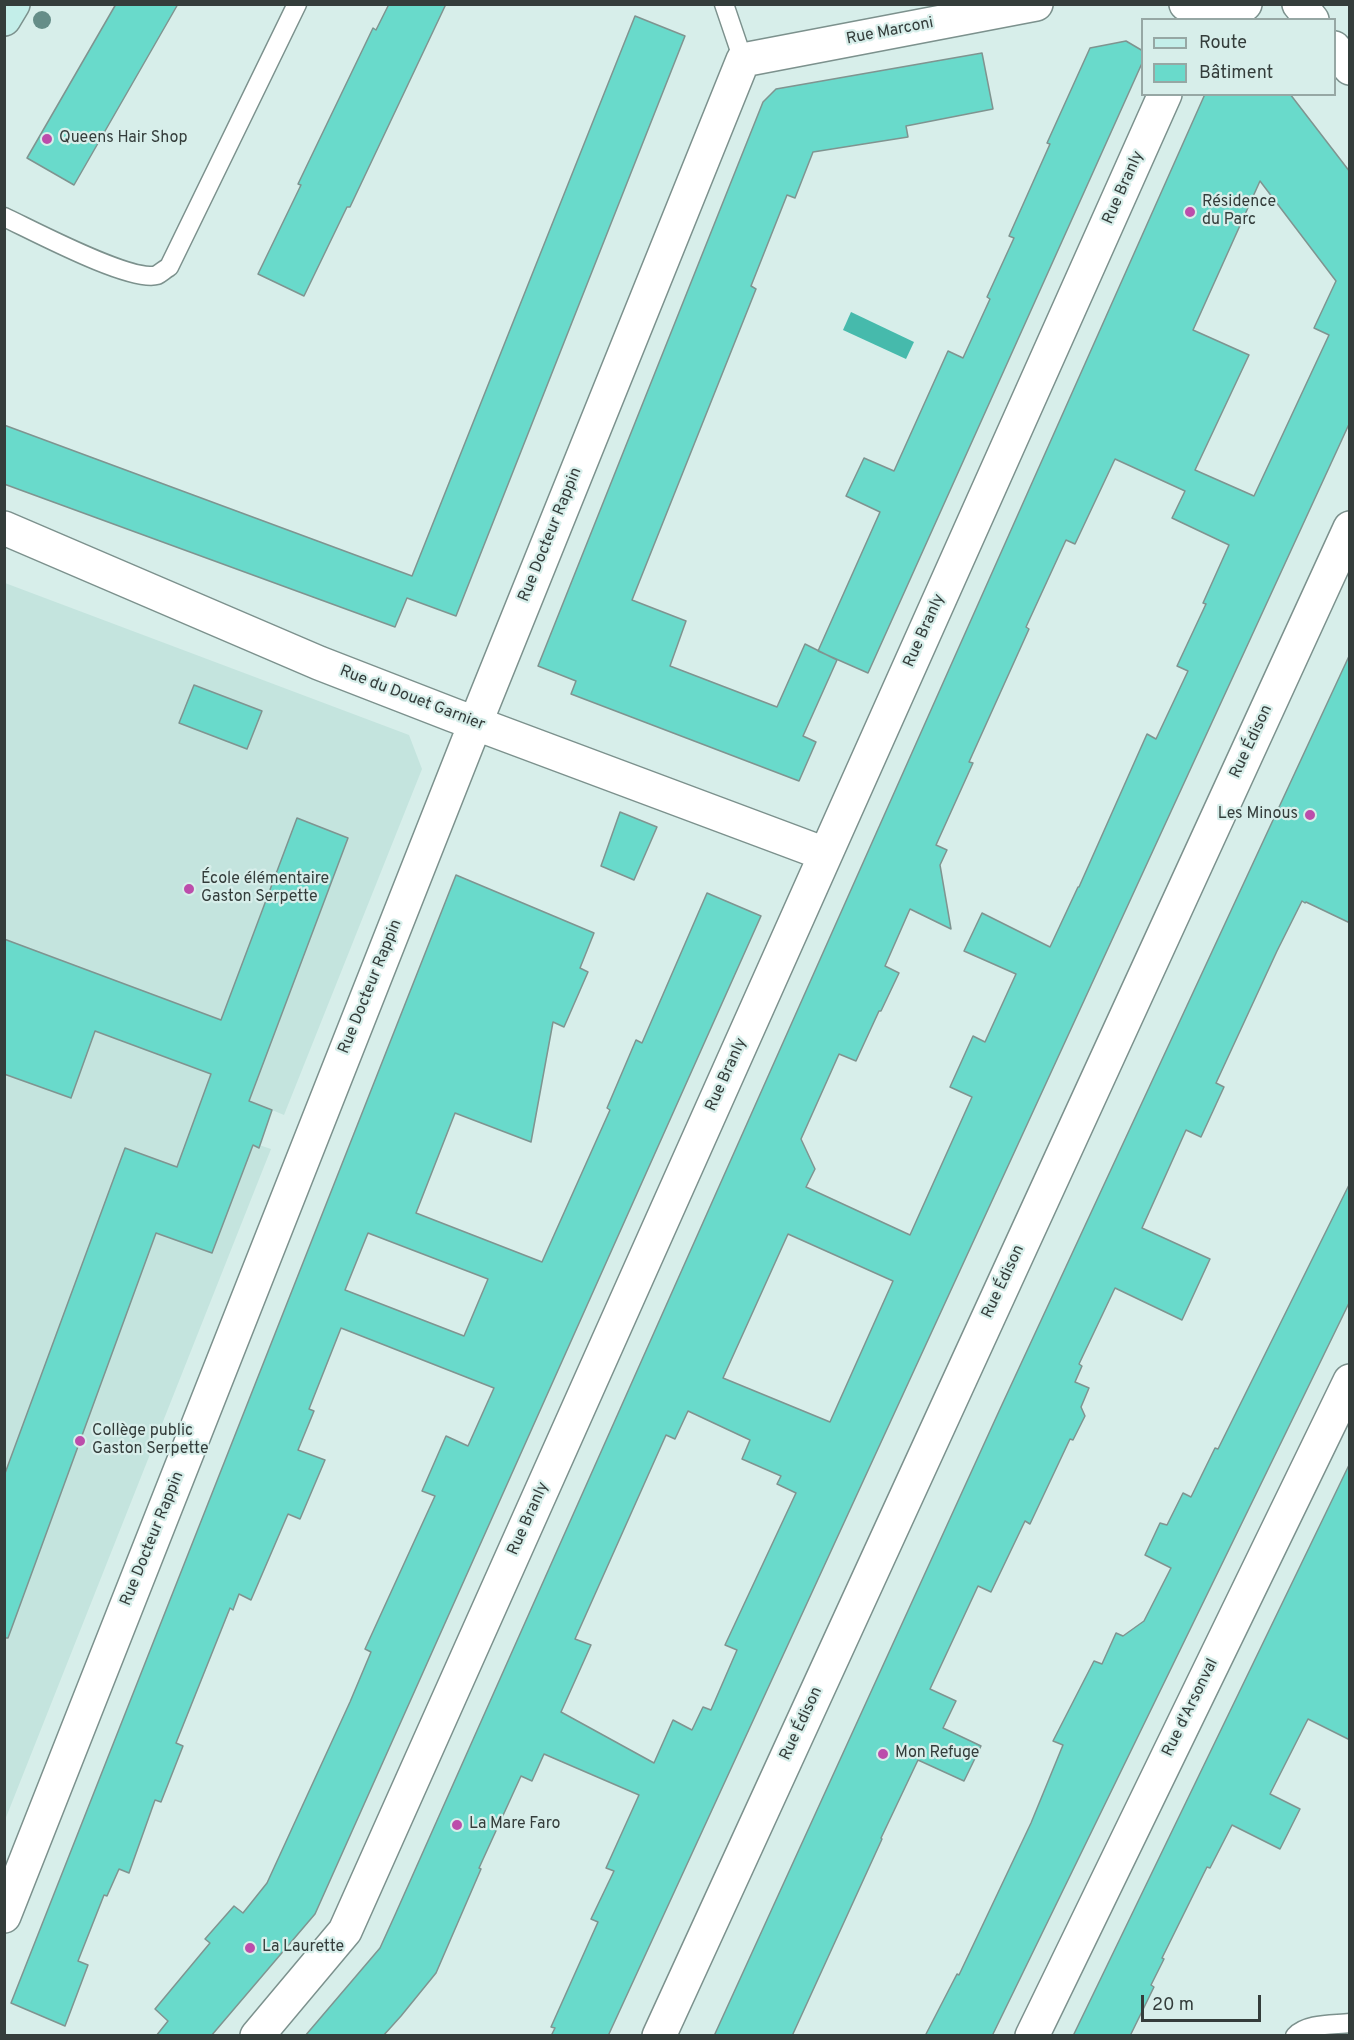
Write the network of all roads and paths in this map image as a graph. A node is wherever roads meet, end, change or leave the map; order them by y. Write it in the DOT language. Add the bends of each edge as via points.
graph roads {
  1 [pos="13,4"];
  2 [pos="297,4"];
  3 [pos="724,4"];
  4 [pos="1036,4"];
  5 [pos="1245,4"];
  6 [pos="1299,4"];
  7 [pos="1191,11"];
  8 [pos="1310,18"];
  9 [pos="4,19"];
  10 [pos="1336,49"];
  11 [pos="743,60"];
  12 [pos="1350,68"];
  13 [pos="1165,96"];
  14 [pos="4,217"];
  15 [pos="4,528"];
  16 [pos="1350,528"];
  17 [pos="475,724"];
  18 [pos="825,854"];
  19 [pos="1350,1381"];
  20 [pos="4,1916"];
  21 [pos="1350,2023"];
  22 [pos="257,2036"];
  23 [pos="659,2036"];
  24 [pos="1032,2036"];
  25 [pos="1295,2036"];
  1 -- 9 [label="main road"];
  2 -- 14 [label="lane" via="169,267 156,275 132,274"];
  3 -- 11 [label="lane"];
  4 -- 11 [label="street, Rue Marconi"];
  5 -- 7 [label="street"];
  6 -- 8 [label="street"];
  10 -- 12 [label="street"];
  11 -- 17 [label="street, Rue Docteur Rappin"];
  13 -- 18 [label="street, Rue Branly"];
  15 -- 17 [label="street, Rue du Douet Garnier" via="319,663"];
  16 -- 23 [label="street, Rue Édison"];
  17 -- 18 [label="street, Rue du Douet Garnier"];
  17 -- 20 [label="street, Rue Docteur Rappin"];
  18 -- 22 [label="street, Rue Branly" via="345,1931"];
  19 -- 24 [label="street, Rue d'Arsonval"];
  21 -- 25 [label="lane" via="1310,2028"];
}
